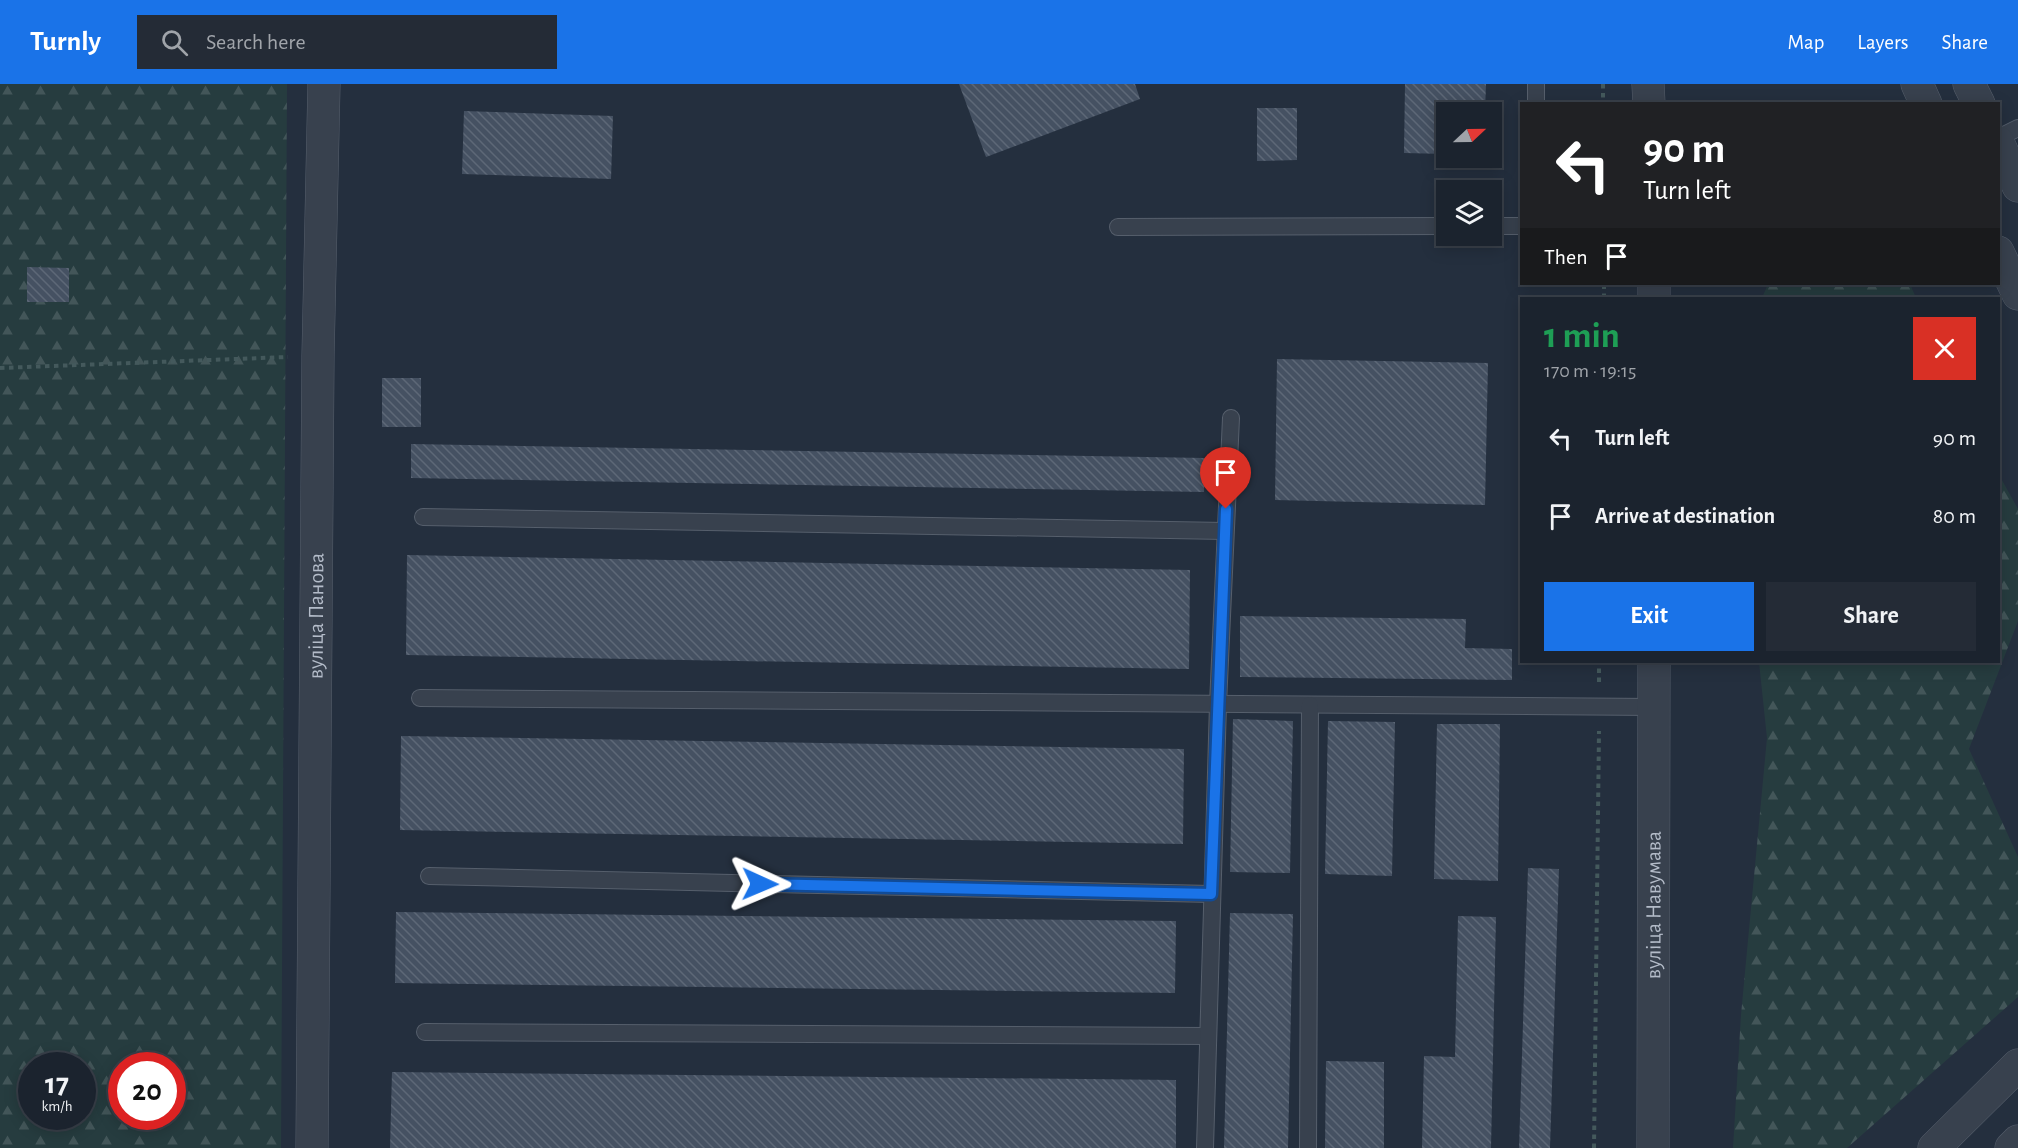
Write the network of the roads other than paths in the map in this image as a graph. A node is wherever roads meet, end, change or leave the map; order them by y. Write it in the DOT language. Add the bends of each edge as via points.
graph roads {
  1 [pos="324,84"];
  2 [pos="1536,84"];
  3 [pos="1648,84"];
  4 [pos="1917,84"];
  5 [pos="1969,84"];
  6 [pos="1536,102"];
  7 [pos="1649,102"];
  8 [pos="1925,102"];
  9 [pos="1978,102"];
  10 [pos="2018,128"];
  11 [pos="2000,139"];
  12 [pos="2000,145"];
  13 [pos="2018,186"];
  14 [pos="1436,226"];
  15 [pos="1502,226"];
  16 [pos="1520,226"];
  17 [pos="1118,227"];
  18 [pos="2000,256"];
  19 [pos="2018,294"];
  20 [pos="1231,418"];
  21 [pos="423,517"];
  22 [pos="1225,531"];
  23 [pos="1654,663"];
  24 [pos="420,698"];
  25 [pos="1218,704"];
  26 [pos="1310,705"];
  27 [pos="1654,707"];
  28 [pos="429,876"];
  29 [pos="1211,894"];
  30 [pos="425,1032"];
  31 [pos="1207,1036"];
  32 [pos="2018,1065"];
  33 [pos="2018,1141"];
  34 [pos="312,1148"];
  35 [pos="1205,1148"];
  36 [pos="1308,1148"];
  37 [pos="1653,1148"];
  38 [pos="1934,1148"];
  39 [pos="2011,1148"];
  1 -- 34 [label="street, вуліца Панова"];
  2 -- 6 [label="lane"];
  3 -- 7 [label="street"];
  4 -- 8 [label="street"];
  5 -- 9 [label="street"];
  10 -- 11 [label="lane"];
  12 -- 13 [label="street"];
  14 -- 17 [label="lane"];
  15 -- 16 [label="lane"];
  18 -- 19 [label="street"];
  20 -- 22 [label="lane"];
  21 -- 22 [label="lane"];
  22 -- 25 [label="lane"];
  23 -- 27 [label="street, вуліца Навумава"];
  24 -- 25 [label="lane"];
  25 -- 26 [label="lane"];
  25 -- 29 [label="lane"];
  26 -- 27 [label="lane"];
  26 -- 36 [label="lane"];
  27 -- 37 [label="street, вуліца Навумава"];
  28 -- 29 [label="lane"];
  29 -- 31 [label="lane"];
  30 -- 31 [label="lane"];
  31 -- 35 [label="lane"];
  32 -- 38 [label="street"];
  33 -- 39 [label="street"];
}
